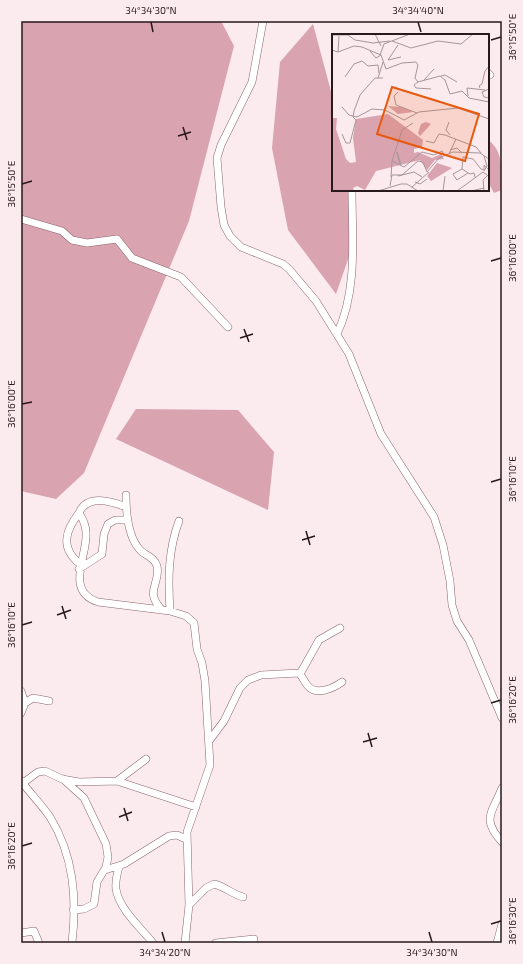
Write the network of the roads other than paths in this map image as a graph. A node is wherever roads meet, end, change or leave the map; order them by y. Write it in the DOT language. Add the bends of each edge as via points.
graph roads {
  1 [pos="263,21"];
  2 [pos="352,191"];
  3 [pos="21,219"];
  4 [pos="228,327"];
  5 [pos="337,334"];
  6 [pos="126,495"];
  7 [pos="126,507"];
  8 [pos="79,513"];
  9 [pos="128,520"];
  10 [pos="179,521"];
  11 [pos="80,567"];
  12 [pos="161,610"];
  13 [pos="170,611"];
  14 [pos="340,628"];
  15 [pos="300,674"];
  16 [pos="342,682"];
  17 [pos="21,691"];
  18 [pos="49,701"];
  19 [pos="25,703"];
  20 [pos="21,712"];
  21 [pos="502,718"];
  22 [pos="210,741"];
  23 [pos="146,759"];
  24 [pos="62,779"];
  25 [pos="117,781"];
  26 [pos="22,782"];
  27 [pos="502,788"];
  28 [pos="196,807"];
  29 [pos="186,839"];
  30 [pos="502,842"];
  31 [pos="119,867"];
  32 [pos="105,870"];
  33 [pos="243,897"];
  34 [pos="189,905"];
  35 [pos="73,910"];
  36 [pos="502,924"];
  37 [pos="21,932"];
  38 [pos="254,939"];
  39 [pos="39,943"];
  40 [pos="72,943"];
  41 [pos="153,943"];
  42 [pos="185,943"];
  43 [pos="216,943"];
  44 [pos="497,943"];
  1 -- 5 [label="street" via="252,82 221,145 218,158 224,224 230,236 241,246 289,269 316,301"];
  2 -- 5 [label="street" via="352,272 347,308"];
  3 -- 4 [label="street" via="62,231 72,240 87,243 117,239 132,258 180,277"];
  5 -- 21 [label="street" via="356,369 381,434 434,517 445,552 452,605 457,621 469,640"];
  6 -- 7 [label="street"];
  7 -- 8 [label="street" via="108,501 94,501 83,506"];
  7 -- 9 [label="street"];
  8 -- 11 [label="street" via="86,534"];
  8 -- 11 [label="street" via="68,530 67,543 71,556"];
  9 -- 11 [label="street" via="115,520 108,524 102,554"];
  9 -- 12 [label="street" via="138,546 157,566 152,593"];
  10 -- 13 [label="street" via="170,551"];
  11 -- 12 [label="street" via="83,590 92,600"];
  12 -- 13 [label="street"];
  13 -- 22 [label="street" via="186,616 194,622 197,649 204,671"];
  14 -- 15 [label="street" via="318,640"];
  15 -- 16 [label="street" via="308,687 315,691"];
  15 -- 22 [label="street" via="261,675 248,680 240,688 224,721"];
  17 -- 19 [label="street"];
  18 -- 19 [label="street" via="33,698"];
  19 -- 20 [label="street"];
  22 -- 28 [label="street" via="210,765"];
  23 -- 25 [label="street"];
  24 -- 25 [label="street" via="79,782"];
  24 -- 26 [label="street" via="42,771"];
  24 -- 32 [label="street" via="84,798 104,837 108,858"];
  25 -- 28 [label="street"];
  26 -- 35 [label="street" via="50,819 70,864 74,882"];
  27 -- 30 [label="street" via="489,817 492,829"];
  28 -- 29 [label="street"];
  29 -- 31 [label="street" via="177,835 169,836"];
  29 -- 34 [label="street"];
  31 -- 32 [label="street"];
  31 -- 41 [label="street" via="116,886 118,895"];
  32 -- 35 [label="street" via="97,882 94,904 84,909"];
  33 -- 34 [label="street" via="214,884 200,893"];
  34 -- 42 [label="street"];
  35 -- 40 [label="street"];
  36 -- 44 [label="street"];
  37 -- 39 [label="street" via="34,931"];
  38 -- 43 [label="street"];
}
